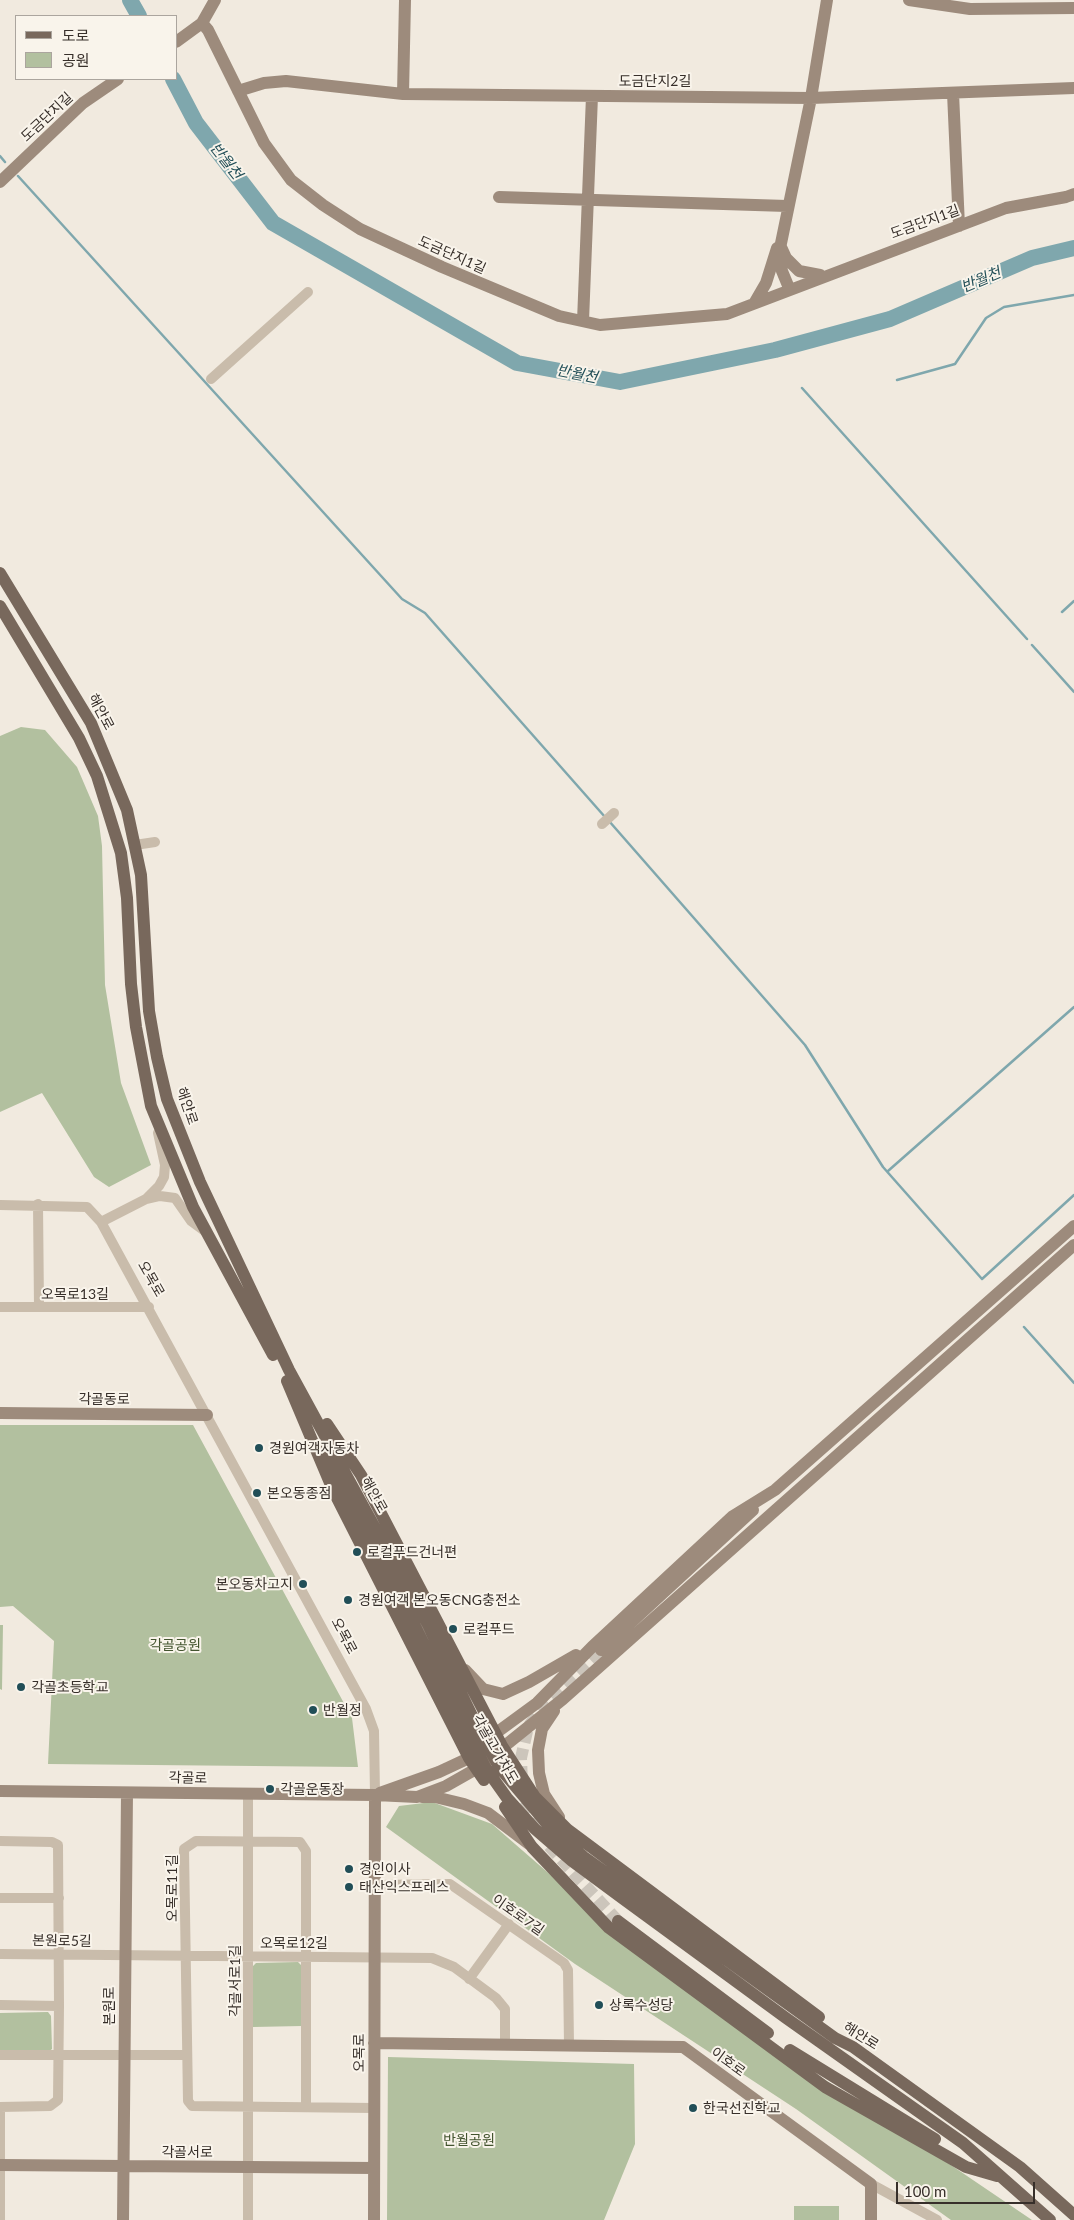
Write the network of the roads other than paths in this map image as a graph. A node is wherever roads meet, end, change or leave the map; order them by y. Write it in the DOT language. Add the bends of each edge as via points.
graph roads {
  1 [pos="215,0"];
  2 [pos="405,0"];
  3 [pos="827,0"];
  4 [pos="909,0"];
  5 [pos="1074,8"];
  6 [pos="202,23"];
  7 [pos="178,41"];
  8 [pos="117,80"];
  9 [pos="1074,88"];
  10 [pos="238,92"];
  11 [pos="953,93"];
  12 [pos="403,94"];
  13 [pos="592,96"];
  14 [pos="811,98"];
  15 [pos="0,182"];
  16 [pos="1074,194"];
  17 [pos="499,197"];
  18 [pos="589,200"];
  19 [pos="786,206"];
  20 [pos="959,226"];
  21 [pos="781,239"];
  22 [pos="825,275"];
  23 [pos="789,288"];
  24 [pos="308,292"];
  25 [pos="755,302"];
  26 [pos="583,321"];
  27 [pos="211,379"];
  28 [pos="0,573"];
  29 [pos="0,606"];
  30 [pos="614,813"];
  31 [pos="602,824"];
  32 [pos="155,842"];
  33 [pos="135,845"];
  34 [pos="154,1114"];
  35 [pos="146,1199"];
  36 [pos="0,1204"];
  37 [pos="38,1204"];
  38 [pos="101,1222"];
  39 [pos="1074,1226"];
  40 [pos="207,1233"];
  41 [pos="1074,1245"];
  42 [pos="0,1307"];
  43 [pos="39,1307"];
  44 [pos="149,1307"];
  45 [pos="287,1374"];
  46 [pos="0,1413"];
  47 [pos="207,1414"];
  48 [pos="423,1627"];
  49 [pos="596,1648"];
  50 [pos="464,1669"];
  51 [pos="563,1699"];
  52 [pos="485,1711"];
  53 [pos="453,1727"];
  54 [pos="496,1733"];
  55 [pos="502,1746"];
  56 [pos="469,1758"];
  57 [pos="476,1769"];
  58 [pos="0,1791"];
  59 [pos="127,1792"];
  60 [pos="248,1794"];
  61 [pos="375,1795"];
  62 [pos="417,1797"];
  63 [pos="567,1829"];
  64 [pos="248,1841"];
  65 [pos="0,1842"];
  66 [pos="532,1846"];
  67 [pos="374,1885"];
  68 [pos="625,1894"];
  69 [pos="0,1898"];
  70 [pos="59,1898"];
  71 [pos="618,1921"];
  72 [pos="509,1924"];
  73 [pos="0,1954"];
  74 [pos="59,1954"];
  75 [pos="124,1955"];
  76 [pos="186,1956"];
  77 [pos="306,1956"];
  78 [pos="249,1957"];
  79 [pos="374,1957"];
  80 [pos="469,1979"];
  81 [pos="0,2006"];
  82 [pos="59,2006"];
  83 [pos="374,2043"];
  84 [pos="505,2045"];
  85 [pos="569,2046"];
  86 [pos="853,2047"];
  87 [pos="0,2055"];
  88 [pos="59,2055"];
  89 [pos="124,2055"];
  90 [pos="187,2055"];
  91 [pos="0,2107"];
  92 [pos="249,2107"];
  93 [pos="306,2107"];
  94 [pos="374,2108"];
  95 [pos="0,2165"];
  96 [pos="123,2166"];
  97 [pos="249,2167"];
  98 [pos="374,2168"];
  99 [pos="1002,2177"];
  100 [pos="871,2184"];
  101 [pos="1074,2215"];
  102 [pos="0,2220"];
  103 [pos="123,2220"];
  104 [pos="248,2220"];
  105 [pos="374,2220"];
  106 [pos="871,2220"];
  107 [pos="937,2220"];
  108 [pos="1050,2220"];
  1 -- 6 [label="main road"];
  2 -- 12 [label="main road"];
  3 -- 14 [label="main road"];
  4 -- 5 [label="main road" via="970,9"];
  6 -- 7 [label="main road"];
  6 -- 10 [label="main road, 도금단지1길"];
  8 -- 15 [label="main road, 도금단지길" via="84,103"];
  9 -- 11 [label="main road, 도금단지2길"];
  10 -- 12 [label="main road, 도금단지2길" via="264,83 286,81"];
  10 -- 26 [label="main road, 도금단지1길" via="264,143 291,180 323,205 360,229 442,268 558,316"];
  11 -- 14 [label="main road, 도금단지2길"];
  11 -- 20 [label="main road"];
  12 -- 13 [label="main road, 도금단지2길"];
  13 -- 14 [label="main road, 도금단지2길"];
  13 -- 18 [label="main road"];
  14 -- 19 [label="main road"];
  16 -- 20 [label="main road, 도금단지1길" via="1006,208"];
  17 -- 18 [label="main road"];
  18 -- 19 [label="main road"];
  18 -- 26 [label="main road"];
  19 -- 21 [label="main road"];
  20 -- 22 [label="main road, 도금단지1길"];
  21 -- 22 [label="main road" via="786,258 799,271"];
  21 -- 23 [label="main road" via="779,253"];
  21 -- 25 [label="main road" via="766,283"];
  22 -- 23 [label="main road, 도금단지1길"];
  23 -- 25 [label="main road, 도금단지1길"];
  24 -- 27 [label="street"];
  25 -- 26 [label="main road, 도금단지1길" via="727,314 600,325"];
  28 -- 33 [label="main road, 해안로" via="91,723 127,810"];
  29 -- 34 [label="main road, 해안로" via="78,738 97,776 111,816 121,853 127,898 136,1028"];
  30 -- 31 [label="street"];
  32 -- 33 [label="street"];
  33 -- 45 [label="main road, 해안로" via="141,875 149,1011 167,1099 200,1182"];
  34 -- 35 [label="street" via="164,1176"];
  34 -- 40 [label="main road, 해안로"];
  35 -- 38 [label="street"];
  35 -- 40 [label="street" via="160,1196 175,1198 192,1222"];
  36 -- 37 [label="street, 오목로"];
  37 -- 38 [label="street, 오목로" via="87,1207"];
  37 -- 43 [label="street"];
  38 -- 44 [label="street, 오목로"];
  39 -- 49 [label="main road" via="775,1490 733,1516"];
  40 -- 45 [label="main road, 해안로"];
  41 -- 51 [label="main road"];
  42 -- 43 [label="street, 오목로13길"];
  43 -- 44 [label="street, 오목로13길"];
  44 -- 47 [label="street, 오목로"];
  45 -- 48 [label="main road, 해안로"];
  45 -- 50 [label="main road" via="362,1474"];
  45 -- 53 [label="main road" via="333,1490"];
  46 -- 47 [label="main road, 각골동로"];
  47 -- 61 [label="street, 오목로" via="366,1709 374,1731"];
  48 -- 68 [label="main road, 각골고가차도" via="465,1730 506,1798 535,1830 572,1861"];
  49 -- 50 [label="main road" via="503,1694 483,1689"];
  49 -- 54 [label="main road, 각골로" via="537,1703"];
  50 -- 52 [label="main road"];
  51 -- 55 [label="main road, 각골로"];
  51 -- 63 [label="main road" via="542,1729 538,1750 544,1794"];
  52 -- 53 [label="main road" via="486,1728 477,1740 466,1739"];
  52 -- 54 [label="main road"];
  53 -- 56 [label="main road"];
  54 -- 55 [label="main road"];
  54 -- 56 [label="main road, 각골로"];
  55 -- 57 [label="main road, 각골로"];
  55 -- 63 [label="main road" via="536,1797"];
  56 -- 57 [label="main road"];
  56 -- 61 [label="main road, 각골로"];
  57 -- 62 [label="main road, 각골로"];
  57 -- 66 [label="main road"];
  58 -- 59 [label="main road, 각골로"];
  59 -- 60 [label="main road, 각골로"];
  59 -- 75 [label="main road, 본원로"];
  60 -- 61 [label="main road, 각골로"];
  60 -- 64 [label="street, 각골서로1길"];
  61 -- 62 [label="main road, 각골로"];
  61 -- 67 [label="main road, 오목로"];
  62 -- 66 [label="main road" via="435,1797 488,1813"];
  63 -- 86 [label="main road" via="841,2033"];
  64 -- 76 [label="street, 오목로11길" via="196,1841 184,1849"];
  64 -- 77 [label="street, 오목로11길" via="300,1842 306,1851"];
  64 -- 78 [label="street, 각골서로1길"];
  65 -- 70 [label="street" via="52,1842 58,1845"];
  66 -- 99 [label="main road" via="609,1928 825,2087 966,2167"];
  67 -- 72 [label="street, 이호로7길" via="450,1884"];
  67 -- 79 [label="main road, 오목로"];
  68 -- 86 [label="main road, 해안로" via="835,2038"];
  68 -- 99 [label="main road, 해안로" via="786,2018 963,2143"];
  69 -- 70 [label="street"];
  70 -- 74 [label="street"];
  71 -- 99 [label="main road" via="801,2058 943,2145"];
  72 -- 80 [label="street"];
  72 -- 85 [label="street, 이호로7길" via="568,1970"];
  73 -- 74 [label="street, 본원로5길"];
  74 -- 75 [label="street, 본원로5길"];
  74 -- 82 [label="street"];
  75 -- 76 [label="street, 오목로12길"];
  75 -- 89 [label="main road, 본원로"];
  76 -- 78 [label="street, 오목로12길"];
  76 -- 90 [label="street, 오목로11길"];
  77 -- 78 [label="street, 오목로12길"];
  77 -- 79 [label="street, 오목로12길"];
  77 -- 93 [label="street, 오목로11길"];
  78 -- 92 [label="street, 각골서로1길"];
  79 -- 80 [label="street" via="432,1958"];
  79 -- 83 [label="main road, 오목로"];
  80 -- 84 [label="street" via="496,1998 505,2009"];
  81 -- 82 [label="street"];
  82 -- 88 [label="street"];
  83 -- 84 [label="main road, 이호로"];
  83 -- 94 [label="main road, 오목로"];
  84 -- 85 [label="main road, 이호로"];
  85 -- 100 [label="main road, 이호로" via="683,2047"];
  86 -- 101 [label="main road, 해안로" via="1020,2167"];
  87 -- 88 [label="street"];
  88 -- 89 [label="street"];
  88 -- 91 [label="street" via="58,2100 50,2106"];
  89 -- 90 [label="street"];
  89 -- 96 [label="main road, 본원로"];
  90 -- 92 [label="street, 오목로11길" via="188,2101 192,2106"];
  91 -- 95 [label="street"];
  92 -- 93 [label="street, 오목로11길"];
  92 -- 97 [label="street, 각골서로1길"];
  93 -- 94 [label="street, 오목로11길"];
  94 -- 98 [label="main road, 오목로"];
  95 -- 96 [label="main road, 각골서로"];
  95 -- 102 [label="street"];
  96 -- 97 [label="main road, 각골서로"];
  96 -- 103 [label="main road, 본원로"];
  97 -- 98 [label="main road, 각골서로"];
  97 -- 104 [label="street, 각골서로1길"];
  98 -- 105 [label="main road, 오목로"];
  99 -- 108 [label="main road, 해안로"];
  100 -- 106 [label="main road"];
  100 -- 107 [label="street"];
}
